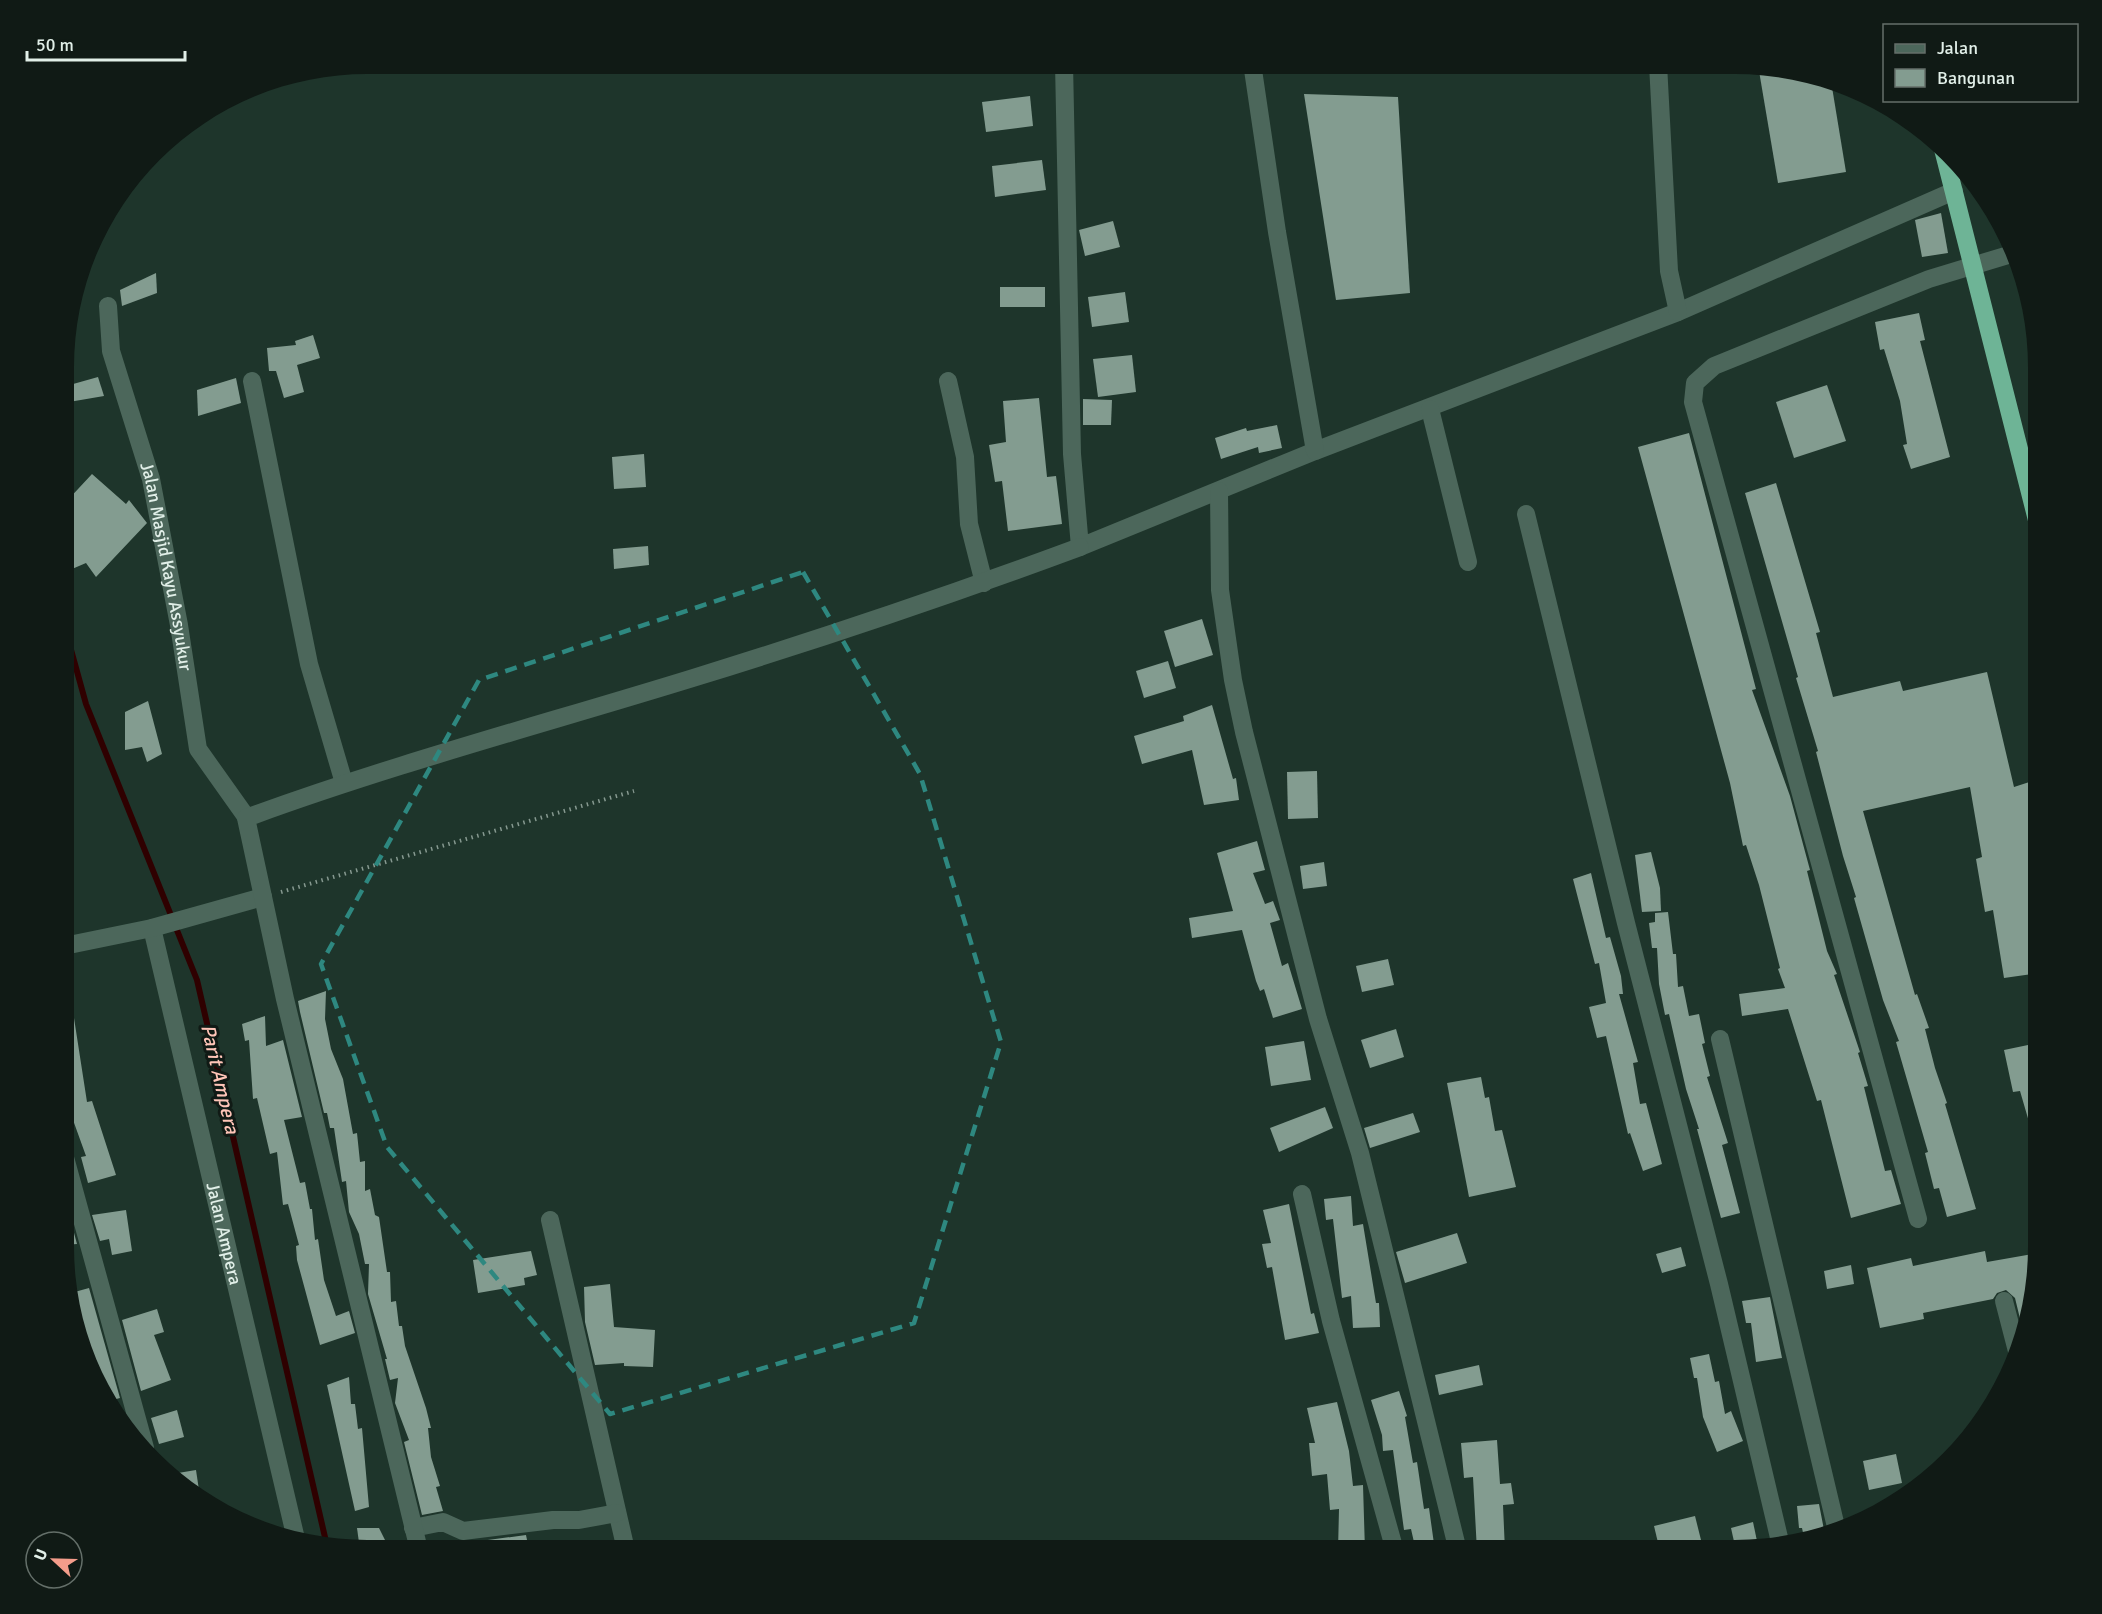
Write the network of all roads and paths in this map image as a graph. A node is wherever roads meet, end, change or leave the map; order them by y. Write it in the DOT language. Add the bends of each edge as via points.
graph roads {
  1 [pos="1064,74"];
  2 [pos="1254,74"];
  3 [pos="1659,74"];
  4 [pos="1947,163"];
  5 [pos="1954,191"];
  6 [pos="2006,256"];
  7 [pos="1974,266"];
  8 [pos="108,306"];
  9 [pos="1678,312"];
  10 [pos="252,381"];
  11 [pos="948,381"];
  12 [pos="1430,409"];
  13 [pos="1315,450"];
  14 [pos="2028,484"];
  15 [pos="1219,491"];
  16 [pos="1526,514"];
  17 [pos="1080,547"];
  18 [pos="1468,562"];
  19 [pos="984,583"];
  20 [pos="344,783"];
  21 [pos="634,791"];
  22 [pos="247,818"];
  23 [pos="263,897"];
  24 [pos="157,934"];
  25 [pos="74,945"];
  26 [pos="1720,1039"];
  27 [pos="74,1190"];
  28 [pos="1302,1194"];
  29 [pos="550,1220"];
  30 [pos="1918,1220"];
  31 [pos="2004,1301"];
  32 [pos="2014,1339"];
  33 [pos="142,1435"];
  34 [pos="617,1513"];
  35 [pos="1836,1522"];
  36 [pos="413,1528"];
  37 [pos="294,1532"];
  38 [pos="1779,1537"];
  39 [pos="416,1540"];
  40 [pos="623,1540"];
  41 [pos="1392,1540"];
  42 [pos="1455,1540"];
  1 -- 17 [label="street" via="1072,454"];
  2 -- 13 [label="street"];
  3 -- 9 [label="street" via="1669,271"];
  4 -- 5 [label="highway"];
  5 -- 7 [label="highway"];
  5 -- 9 [label="street"];
  6 -- 7 [label="street"];
  7 -- 14 [label="highway"];
  7 -- 30 [label="street" via="1929,279 1714,366 1695,383 1693,402"];
  8 -- 22 [label="street, Jalan Masjid Kayu Assyukur" via="111,351 152,479 180,625 198,749"];
  9 -- 12 [label="street"];
  10 -- 20 [label="street" via="304,641"];
  11 -- 19 [label="street" via="965,458 969,524"];
  12 -- 13 [label="street"];
  12 -- 18 [label="street"];
  13 -- 15 [label="street"];
  15 -- 17 [label="street"];
  15 -- 42 [label="street" via="1220,590 1244,732 1318,1019 1360,1153"];
  16 -- 38 [label="street"];
  17 -- 19 [label="street"];
  19 -- 20 [label="street" via="695,678"];
  20 -- 22 [label="street"];
  21 -- 23 [label="path"];
  22 -- 23 [label="street"];
  23 -- 24 [label="street" via="193,916"];
  23 -- 36 [label="street"];
  24 -- 25 [label="street"];
  24 -- 37 [label="street, Jalan Ampera"];
  26 -- 35 [label="street"];
  27 -- 33 [label="street"];
  28 -- 41 [label="street" via="1331,1321"];
  29 -- 34 [label="street"];
  31 -- 32 [label="street"];
  34 -- 36 [label="street" via="463,1531 444,1522"];
  34 -- 40 [label="street"];
  36 -- 39 [label="street"];
}
